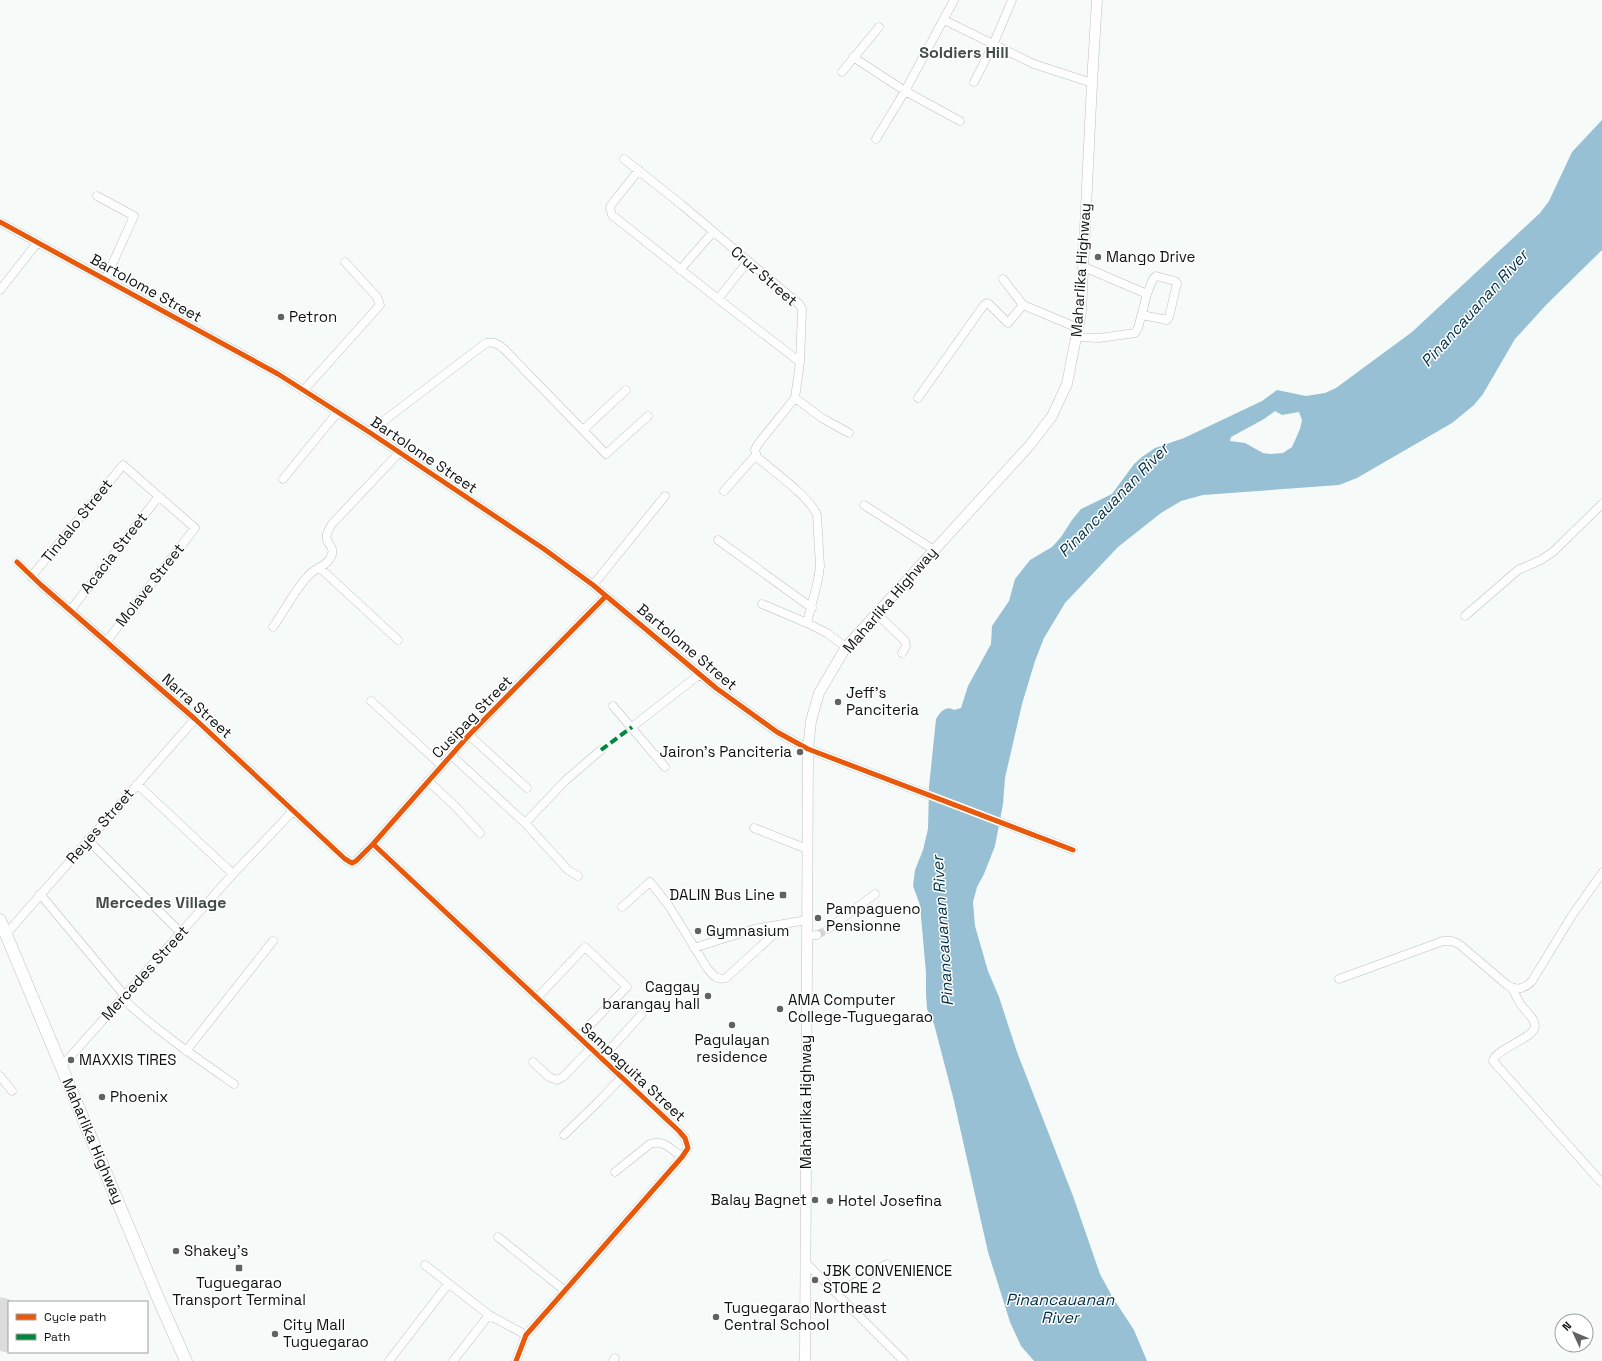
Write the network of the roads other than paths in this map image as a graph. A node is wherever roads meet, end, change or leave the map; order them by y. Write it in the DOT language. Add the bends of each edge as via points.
graph roads {
  1 [pos="954,0"];
  2 [pos="1012,0"];
  3 [pos="1097,0"];
  4 [pos="944,20"];
  5 [pos="879,27"];
  6 [pos="993,45"];
  7 [pos="853,57"];
  8 [pos="842,72"];
  9 [pos="974,82"];
  10 [pos="1092,83"];
  11 [pos="905,91"];
  12 [pos="960,121"];
  13 [pos="876,139"];
  14 [pos="624,159"];
  15 [pos="639,170"];
  16 [pos="97,196"];
  17 [pos="0,222"];
  18 [pos="713,232"];
  19 [pos="38,242"];
  20 [pos="748,261"];
  21 [pos="345,262"];
  22 [pos="1084,267"];
  23 [pos="680,270"];
  24 [pos="1003,278"];
  25 [pos="105,280"];
  26 [pos="0,290"];
  27 [pos="1147,294"];
  28 [pos="718,299"];
  29 [pos="1023,305"];
  30 [pos="1142,315"];
  31 [pos="1077,333"];
  32 [pos="800,362"];
  33 [pos="626,390"];
  34 [pos="303,391"];
  35 [pos="795,398"];
  36 [pos="918,398"];
  37 [pos="337,413"];
  38 [pos="648,416"];
  39 [pos="583,430"];
  40 [pos="369,432"];
  41 [pos="849,433"];
  42 [pos="399,453"];
  43 [pos="756,455"];
  44 [pos="283,479"];
  45 [pos="724,491"];
  46 [pos="159,496"];
  47 [pos="665,496"];
  48 [pos="1602,504"];
  49 [pos="864,505"];
  50 [pos="718,540"];
  51 [pos="934,550"];
  52 [pos="17,562"];
  53 [pos="320,568"];
  54 [pos="32,577"];
  55 [pos="594,585"];
  56 [pos="606,596"];
  57 [pos="762,604"];
  58 [pos="812,608"];
  59 [pos="70,611"];
  60 [pos="876,614"];
  61 [pos="1465,616"];
  62 [pos="807,623"];
  63 [pos="273,627"];
  64 [pos="398,640"];
  65 [pos="106,642"];
  66 [pos="846,647"];
  67 [pos="902,653"];
  68 [pos="700,674"];
  69 [pos="371,701"];
  70 [pos="613,706"];
  71 [pos="195,719"];
  72 [pos="632,726"];
  73 [pos="469,736"];
  74 [pos="601,750"];
  75 [pos="808,750"];
  76 [pos="451,756"];
  77 [pos="442,766"];
  78 [pos="665,767"];
  79 [pos="428,781"];
  80 [pos="137,784"];
  81 [pos="527,788"];
  82 [pos="294,810"];
  83 [pos="525,823"];
  84 [pos="754,828"];
  85 [pos="480,833"];
  86 [pos="88,840"];
  87 [pos="373,844"];
  88 [pos="807,849"];
  89 [pos="1073,850"];
  90 [pos="360,858"];
  91 [pos="1602,873"];
  92 [pos="233,874"];
  93 [pos="578,876"];
  94 [pos="40,894"];
  95 [pos="875,894"];
  96 [pos="622,907"];
  97 [pos="0,920"];
  98 [pos="808,920"];
  99 [pos="784,925"];
  100 [pos="828,929"];
  101 [pos="181,933"];
  102 [pos="6,934"];
  103 [pos="273,941"];
  104 [pos="694,948"];
  105 [pos="1340,979"];
  106 [pos="1512,988"];
  107 [pos="124,997"];
  108 [pos="536,998"];
  109 [pos="642,1015"];
  110 [pos="578,1037"];
  111 [pos="590,1049"];
  112 [pos="186,1051"];
  113 [pos="601,1059"];
  114 [pos="533,1062"];
  115 [pos="61,1067"];
  116 [pos="0,1076"];
  117 [pos="621,1078"];
  118 [pos="234,1084"];
  119 [pos="12,1091"];
  120 [pos="564,1135"];
  121 [pos="682,1157"];
  122 [pos="615,1172"];
  123 [pos="1602,1183"];
  124 [pos="498,1237"];
  125 [pos="805,1262"];
  126 [pos="887,1264"];
  127 [pos="425,1265"];
  128 [pos="448,1284"];
  129 [pos="564,1290"];
  130 [pos="837,1293"];
  131 [pos="489,1316"];
  132 [pos="526,1335"];
  133 [pos="186,1361"];
  134 [pos="389,1361"];
  135 [pos="453,1361"];
  136 [pos="516,1361"];
  137 [pos="805,1361"];
  138 [pos="904,1361"];
  1 -- 4 [label="street"];
  2 -- 6 [label="street"];
  3 -- 10 [label="main road, Maharlika Highway"];
  4 -- 6 [label="street"];
  4 -- 11 [label="street"];
  5 -- 7 [label="street"];
  6 -- 9 [label="street"];
  6 -- 10 [label="street" via="1034,64"];
  7 -- 8 [label="street"];
  7 -- 11 [label="street"];
  10 -- 22 [label="main road, Maharlika Highway"];
  11 -- 12 [label="street"];
  11 -- 13 [label="street"];
  14 -- 15 [label="street, Cruz Street"];
  15 -- 18 [label="street, Cruz Street"];
  15 -- 23 [label="street" via="611,205 610,212"];
  16 -- 25 [label="street" via="134,216"];
  17 -- 19 [label="street, Bartolome Street"];
  18 -- 20 [label="street, Cruz Street"];
  18 -- 23 [label="street"];
  19 -- 25 [label="street, Bartolome Street"];
  19 -- 26 [label="street"];
  20 -- 28 [label="street"];
  20 -- 32 [label="street, Cruz Street" via="799,304 802,313"];
  21 -- 34 [label="street" via="378,297 380,305"];
  22 -- 27 [label="street"];
  22 -- 31 [label="main road, Maharlika Highway"];
  23 -- 28 [label="street"];
  24 -- 29 [label="street"];
  25 -- 34 [label="street, Bartolome Street" via="278,374"];
  27 -- 30 [label="street"];
  27 -- 30 [label="street" via="1156,276 1177,283 1167,320"];
  28 -- 32 [label="street"];
  29 -- 31 [label="street"];
  29 -- 36 [label="street" via="1008,324 989,304 984,305"];
  30 -- 31 [label="street" via="1135,333 1099,338"];
  31 -- 51 [label="main road, Maharlika Highway" via="1067,384 1052,416 1030,445"];
  32 -- 35 [label="street, Cruz Street"];
  33 -- 39 [label="street"];
  34 -- 37 [label="street, Bartolome Street"];
  35 -- 41 [label="street" via="822,418"];
  35 -- 43 [label="street" via="758,444"];
  37 -- 40 [label="street, Bartolome Street"];
  37 -- 44 [label="street"];
  38 -- 39 [label="street" via="606,454"];
  39 -- 40 [label="street" via="504,349 490,342"];
  40 -- 42 [label="street, Bartolome Street"];
  42 -- 53 [label="street" via="328,531 326,539 333,553 327,563"];
  42 -- 55 [label="street, Bartolome Street"];
  43 -- 45 [label="street"];
  43 -- 58 [label="street" via="805,499 817,515 820,566"];
  46 -- 54 [label="street, Tindalo Street" via="123,465"];
  46 -- 59 [label="street, Acacia Street"];
  46 -- 65 [label="street, Molave Street" via="195,528"];
  47 -- 55 [label="street"];
  48 -- 61 [label="street" via="1554,551 1518,570"];
  49 -- 51 [label="street"];
  50 -- 58 [label="street"];
  51 -- 60 [label="main road, Maharlika Highway"];
  52 -- 54 [label="street, Narra Street"];
  53 -- 63 [label="street" via="308,575"];
  53 -- 64 [label="street"];
  54 -- 59 [label="street, Narra Street"];
  55 -- 56 [label="street, Bartolome Street"];
  56 -- 68 [label="street, Bartolome Street"];
  56 -- 73 [label="street, Cusipag Street"];
  57 -- 62 [label="street"];
  58 -- 62 [label="street"];
  59 -- 65 [label="street, Narra Street"];
  60 -- 66 [label="main road, Maharlika Highway"];
  60 -- 67 [label="street" via="905,641 906,646"];
  62 -- 66 [label="street"];
  65 -- 71 [label="street, Narra Street"];
  66 -- 75 [label="main road, Maharlika Highway" via="819,693 811,721"];
  68 -- 72 [label="street"];
  68 -- 75 [label="street, Bartolome Street" via="777,732"];
  69 -- 77 [label="street"];
  70 -- 72 [label="street"];
  71 -- 80 [label="street, Reyes Street"];
  71 -- 82 [label="street, Narra Street"];
  72 -- 78 [label="street"];
  73 -- 76 [label="street, Cusipag Street"];
  73 -- 81 [label="street"];
  74 -- 83 [label="street" via="566,780"];
  75 -- 88 [label="main road, Maharlika Highway"];
  75 -- 89 [label="street, Bartolome Street"];
  76 -- 77 [label="street, Cusipag Street"];
  76 -- 83 [label="street"];
  77 -- 79 [label="street, Cusipag Street"];
  79 -- 85 [label="street"];
  79 -- 87 [label="street, Cusipag Street"];
  80 -- 86 [label="street, Reyes Street"];
  80 -- 92 [label="street"];
  82 -- 90 [label="street, Narra Street" via="348,861 354,862"];
  82 -- 92 [label="street, Mercedes Street"];
  83 -- 93 [label="street" via="568,870"];
  84 -- 88 [label="street"];
  86 -- 94 [label="street, Reyes Street"];
  86 -- 101 [label="street"];
  87 -- 90 [label="street, Cusipag Street"];
  87 -- 108 [label="street, Sampaguita Street"];
  88 -- 98 [label="main road, Maharlika Highway"];
  91 -- 106 [label="street" via="1571,917 1532,981 1519,990"];
  92 -- 101 [label="street, Mercedes Street"];
  94 -- 102 [label="street, Reyes Street"];
  94 -- 107 [label="street"];
  95 -- 100 [label="street"];
  96 -- 104 [label="street" via="645,885 652,883"];
  97 -- 102 [label="highway, Maharlika Highway"];
  98 -- 99 [label="street"];
  98 -- 125 [label="main road, Maharlika Highway" via="812,935"];
  99 -- 104 [label="street" via="754,929"];
  99 -- 104 [label="street" via="721,980 714,976"];
  101 -- 107 [label="street, Mercedes Street"];
  102 -- 115 [label="highway, Maharlika Highway"];
  103 -- 112 [label="street"];
  105 -- 106 [label="street" via="1443,941 1452,941"];
  106 -- 123 [label="street" via="1533,1020 1534,1029 1496,1056 1493,1061"];
  107 -- 112 [label="street" via="144,1018"];
  107 -- 115 [label="street, Mercedes Street"];
  108 -- 110 [label="street, Sampaguita Street"];
  108 -- 110 [label="street" via="585,947 627,987"];
  109 -- 113 [label="street"];
  110 -- 111 [label="street, Sampaguita Street"];
  111 -- 113 [label="street, Sampaguita Street"];
  111 -- 114 [label="street" via="557,1080 549,1077"];
  112 -- 118 [label="street"];
  113 -- 117 [label="street, Sampaguita Street"];
  115 -- 133 [label="highway, Maharlika Highway"];
  116 -- 119 [label="street"];
  117 -- 120 [label="street"];
  117 -- 121 [label="street, Sampaguita Street" via="685,1138 688,1148"];
  121 -- 122 [label="street" via="656,1142"];
  121 -- 129 [label="street"];
  124 -- 129 [label="street"];
  125 -- 130 [label="street"];
  125 -- 137 [label="main road, Maharlika Highway"];
  126 -- 130 [label="street"];
  127 -- 128 [label="street"];
  128 -- 131 [label="street"];
  128 -- 134 [label="street"];
  129 -- 132 [label="street"];
  130 -- 138 [label="street"];
  131 -- 132 [label="street"];
  131 -- 135 [label="street"];
  132 -- 136 [label="street"];
}
